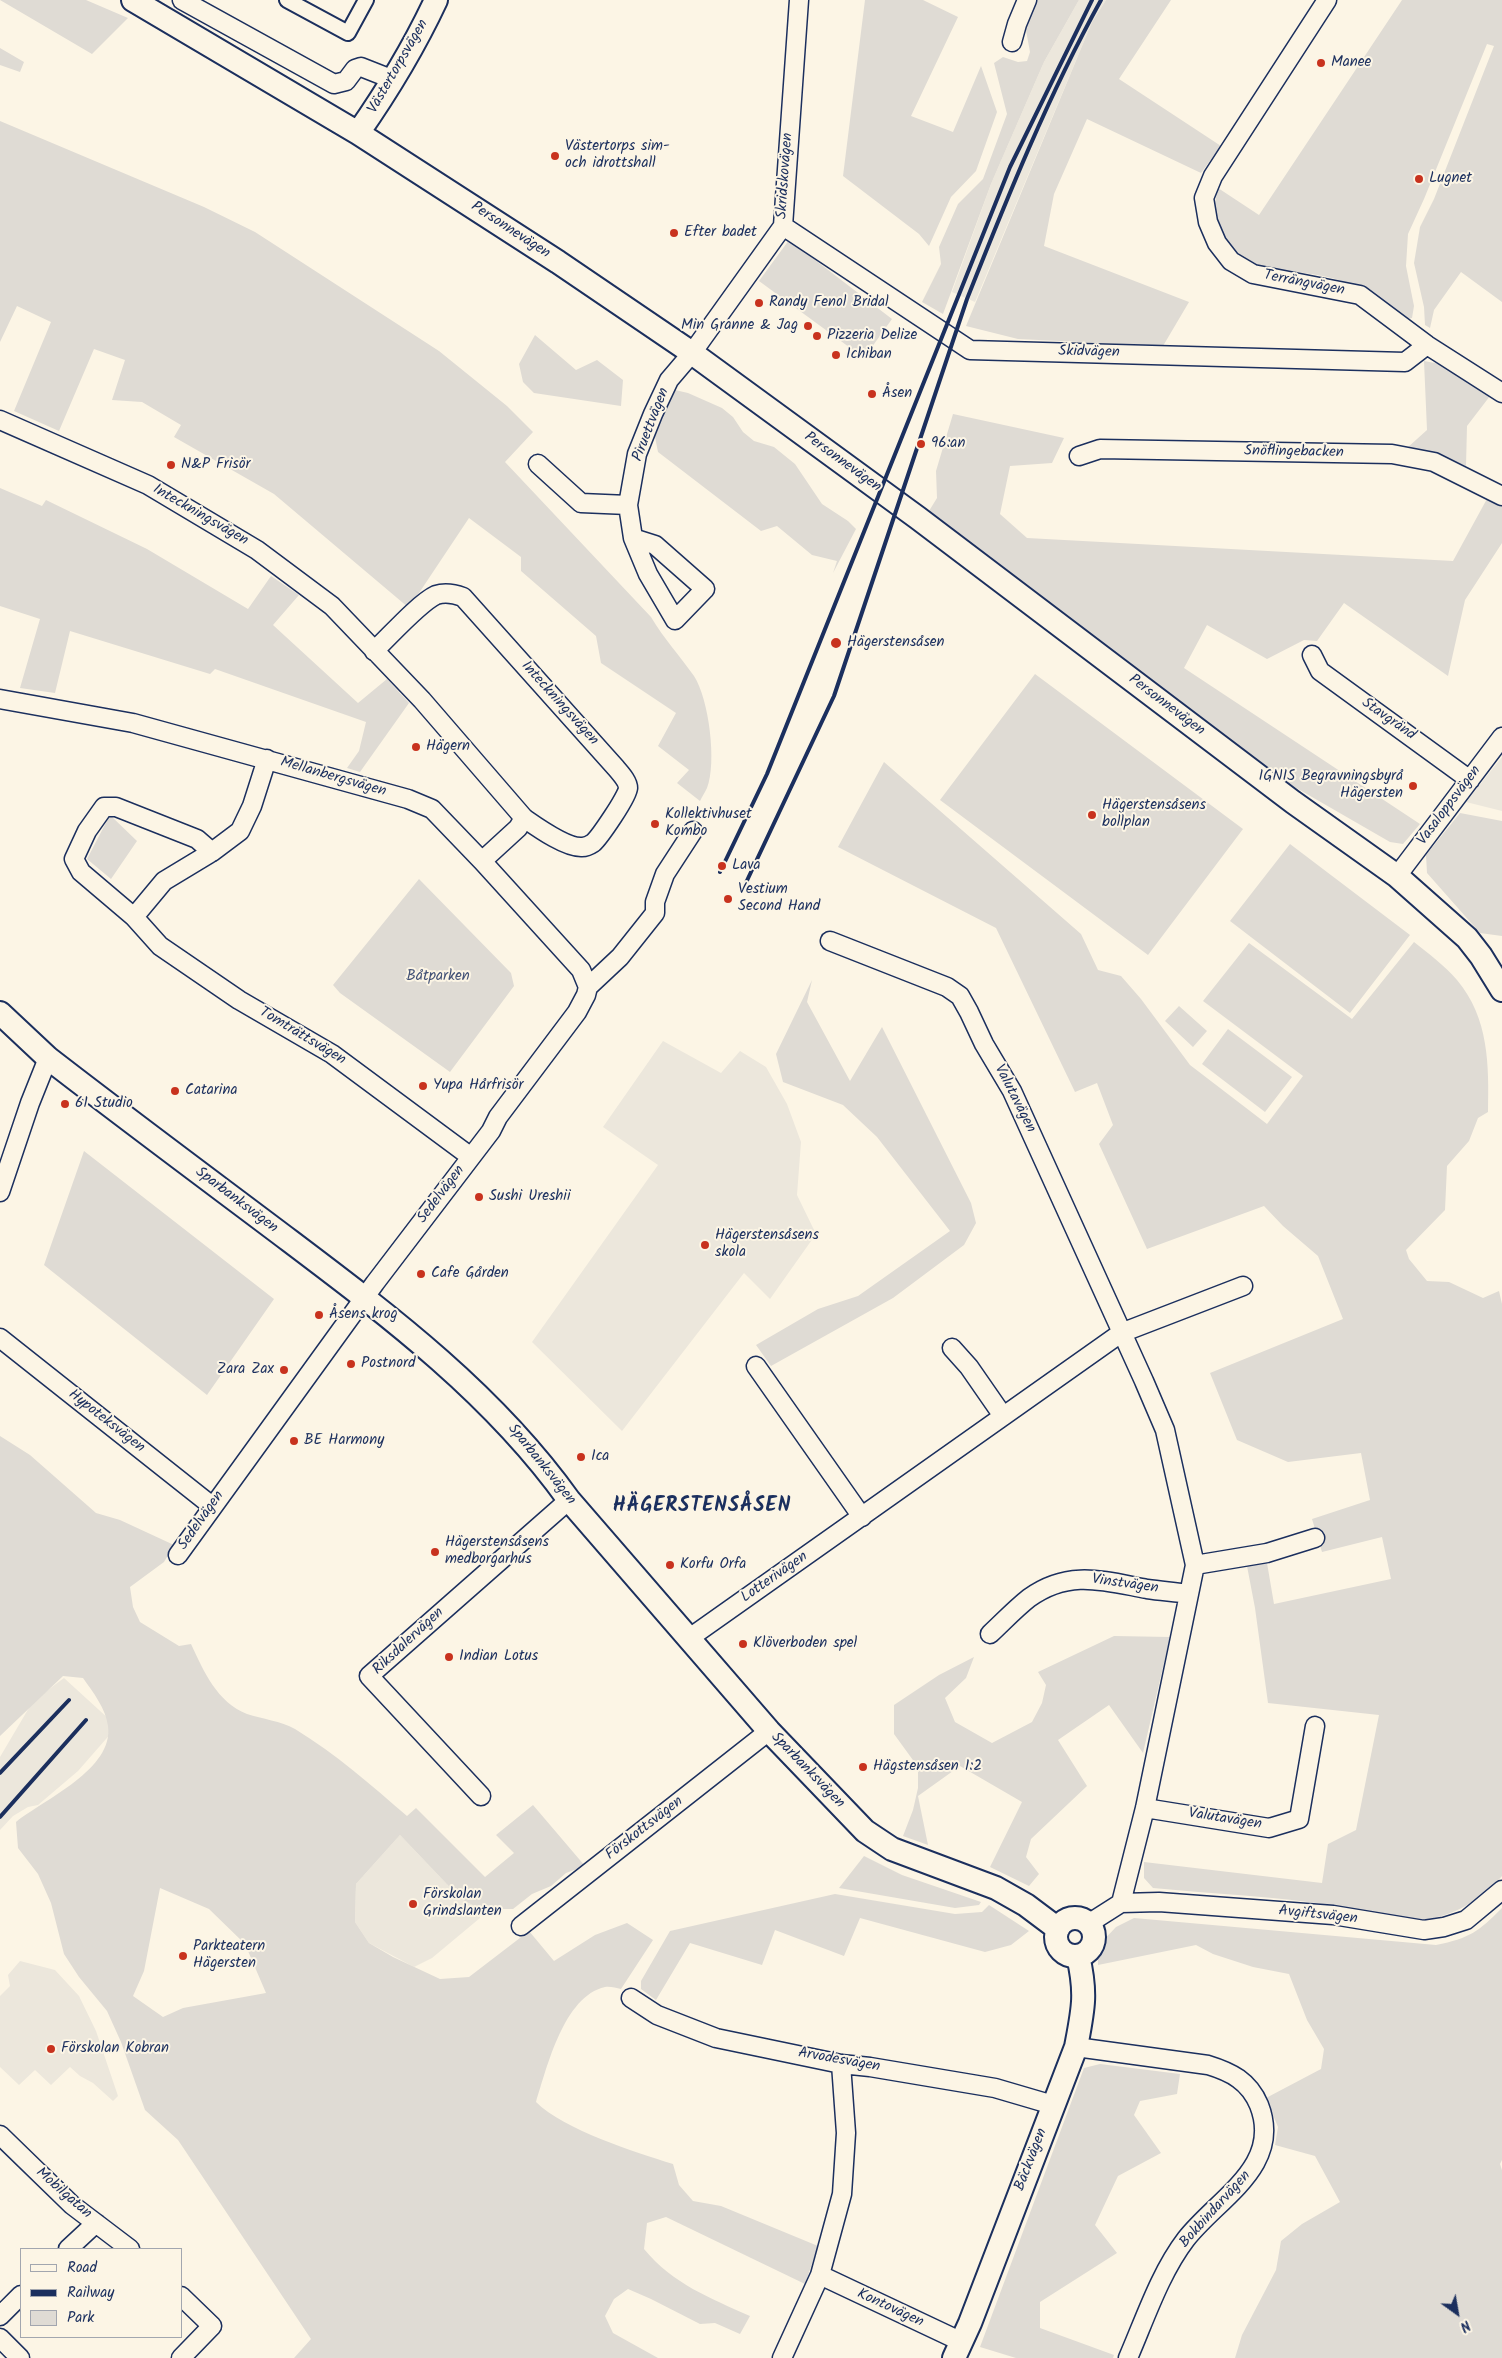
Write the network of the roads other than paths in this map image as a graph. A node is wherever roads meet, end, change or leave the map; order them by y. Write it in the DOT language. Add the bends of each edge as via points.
graph roads {
  1 [pos="133,0"];
  2 [pos="182,0"];
  3 [pos="287,0"];
  4 [pos="366,0"];
  5 [pos="436,0"];
  6 [pos="798,0"];
  7 [pos="1027,0"];
  8 [pos="1327,0"];
  9 [pos="1012,42"];
  10 [pos="394,80"];
  11 [pos="358,133"];
  12 [pos="783,226"];
  13 [pos="1427,345"];
  14 [pos="692,353"];
  15 [pos="1502,393"];
  16 [pos="0,420"];
  17 [pos="1079,456"];
  18 [pos="538,464"];
  19 [pos="1502,496"];
  20 [pos="628,505"];
  21 [pos="633,538"];
  22 [pos="374,651"];
  23 [pos="1312,655"];
  24 [pos="0,699"];
  25 [pos="1502,737"];
  26 [pos="267,759"];
  27 [pos="1470,780"];
  28 [pos="524,818"];
  29 [pos="693,831"];
  30 [pos="212,852"];
  31 [pos="482,861"];
  32 [pos="1397,876"];
  33 [pos="134,917"];
  34 [pos="830,941"];
  35 [pos="588,987"];
  36 [pos="1502,990"];
  37 [pos="0,1013"];
  38 [pos="48,1058"];
  39 [pos="470,1158"];
  40 [pos="0,1192"];
  41 [pos="1243,1286"];
  42 [pos="365,1297"];
  43 [pos="1122,1333"];
  44 [pos="0,1338"];
  45 [pos="952,1348"];
  46 [pos="756,1366"];
  47 [pos="1003,1416"];
  48 [pos="569,1500"];
  49 [pos="212,1506"];
  50 [pos="862,1517"];
  51 [pos="1315,1538"];
  52 [pos="178,1556"];
  53 [pos="1195,1565"];
  54 [pos="1189,1594"];
  55 [pos="990,1634"];
  56 [pos="688,1639"];
  57 [pos="1315,1726"];
  58 [pos="769,1731"];
  59 [pos="481,1796"];
  60 [pos="1146,1808"];
  61 [pos="1502,1890"];
  62 [pos="1121,1903"];
  63 [pos="1088,1924"];
  64 [pos="521,1926"];
  65 [pos="1058,1930"];
  66 [pos="1078,1956"];
  67 [pos="631,1998"];
  68 [pos="1076,2046"];
  69 [pos="841,2064"];
  70 [pos="1053,2105"];
  71 [pos="0,2135"];
  72 [pos="96,2222"];
  73 [pos="69,2248"];
  74 [pos="129,2248"];
  75 [pos="820,2275"];
  76 [pos="20,2296"];
  77 [pos="182,2297"];
  78 [pos="0,2316"];
  79 [pos="0,2338"];
  80 [pos="958,2350"];
  81 [pos="20,2358"];
  82 [pos="181,2358"];
  83 [pos="782,2358"];
  84 [pos="1128,2358"];
  1 -- 11 [label="street, Personnevägen"];
  2 -- 10 [label="street" via="334,84 346,81 354,69 361,67"];
  3 -- 4 [label="street" via="348,33"];
  5 -- 10 [label="street, Västertorpsvägen"];
  6 -- 12 [label="street, Skridskovägen"];
  7 -- 9 [label="street"];
  8 -- 13 [label="street, Terrängvägen" via="1213,176 1204,198 1208,222 1217,243 1231,261 1253,274 1360,295"];
  10 -- 11 [label="street, Västertorpsvägen"];
  11 -- 14 [label="street, Personnevägen"];
  12 -- 13 [label="street, Skidvägen" via="970,350 1405,362"];
  12 -- 14 [label="street, Skridskovägen"];
  13 -- 15 [label="street, Terrängvägen"];
  14 -- 20 [label="street, Piruettvägen" via="669,380 653,414 638,454"];
  14 -- 32 [label="street, Personnevägen"];
  16 -- 22 [label="street, Inteckningsvägen" via="148,485 257,550 332,606"];
  17 -- 19 [label="street, Snöflingebacken" via="1100,449 1392,454 1434,462"];
  18 -- 20 [label="street" via="581,503"];
  20 -- 21 [label="street, Piruettvägen"];
  21 -- 21 [label="street, Piruettvägen" via="648,574 676,620 704,588 654,545"];
  22 -- 28 [label="street, Inteckningsvägen" via="434,713"];
  22 -- 28 [label="street, Inteckningsvägen" via="436,595 463,597 628,785 620,807 594,842 584,847 576,847 547,834"];
  23 -- 27 [label="street, Stavgränd" via="1320,671"];
  24 -- 26 [label="street, Mellanbergsvägen" via="133,723"];
  25 -- 27 [label="street, Vasaloppsvägen"];
  26 -- 30 [label="street" via="240,832"];
  26 -- 31 [label="street, Mellanbergsvägen" via="408,799 432,809"];
  27 -- 32 [label="street, Vasaloppsvägen"];
  28 -- 31 [label="street" via="518,828"];
  29 -- 35 [label="street, Sedelvägen" via="665,874 655,902 655,913 620,957"];
  30 -- 33 [label="street" via="164,881"];
  30 -- 33 [label="street, Tomträttsvägen" via="197,839 116,807 104,807 74,859 81,872"];
  31 -- 35 [label="street, Mellanbergsvägen" via="580,970"];
  32 -- 36 [label="street, Personnevägen" via="1467,938"];
  33 -- 39 [label="street, Tomträttsvägen" via="160,946 239,1000 332,1054"];
  34 -- 43 [label="street, Valutavägen" via="946,986 960,996 1012,1091"];
  35 -- 39 [label="street, Sedelvägen" via="577,1012"];
  37 -- 38 [label="street, Sparbanksvägen"];
  38 -- 40 [label="street"];
  38 -- 42 [label="street, Sparbanksvägen"];
  39 -- 42 [label="street, Sedelvägen"];
  41 -- 43 [label="street"];
  42 -- 48 [label="street, Sparbanksvägen" via="420,1342 512,1428"];
  42 -- 49 [label="street, Sedelvägen"];
  43 -- 47 [label="street, Lotterivägen"];
  43 -- 53 [label="street, Valutavägen" via="1165,1430"];
  44 -- 49 [label="street, Hypoteksvägen"];
  45 -- 47 [label="street"];
  46 -- 50 [label="street"];
  47 -- 50 [label="street, Lotterivägen"];
  48 -- 56 [label="street, Sparbanksvägen"];
  48 -- 59 [label="street, Riksdalervägen" via="369,1676"];
  49 -- 52 [label="street, Sedelvägen"];
  50 -- 56 [label="street, Lotterivägen"];
  51 -- 53 [label="street" via="1267,1553"];
  53 -- 54 [label="street, Valutavägen"];
  54 -- 55 [label="street, Vinstvägen" via="1104,1579 1075,1580 1050,1586 1030,1598"];
  54 -- 60 [label="street, Valutavägen"];
  56 -- 58 [label="street, Sparbanksvägen"];
  57 -- 60 [label="street, Valutavägen" via="1298,1819 1269,1828"];
  58 -- 64 [label="street, Förskottsvägen"];
  58 -- 65 [label="street, Sparbanksvägen" via="874,1839 924,1862 996,1888 1026,1904"];
  60 -- 62 [label="street, Valutavägen"];
  61 -- 62 [label="street, Avgiftsvägen" via="1466,1920 1424,1930 1333,1915 1159,1902"];
  62 -- 63 [label="street"];
  63 -- 65 [label="street" via="1071,1919"];
  63 -- 66 [label="street" via="1094,1934 1092,1946"];
  65 -- 66 [label="street" via="1056,1941 1062,1951"];
  66 -- 68 [label="street, Bäckvägen" via="1084,2003"];
  67 -- 69 [label="street, Arvodesvägen" via="657,2016 716,2038"];
  68 -- 70 [label="street, Bäckvägen"];
  68 -- 84 [label="street, Bokbindarvägen" via="1224,2070 1246,2084 1263,2115 1263,2149 1254,2168 1186,2240 1165,2275"];
  69 -- 70 [label="street, Arvodesvägen" via="995,2088"];
  69 -- 75 [label="street" via="846,2134 842,2194"];
  70 -- 80 [label="street, Bäckvägen"];
  71 -- 72 [label="street, Mobilgatan" via="72,2205"];
  72 -- 73 [label="street"];
  72 -- 74 [label="street, Mobilgatan"];
  75 -- 80 [label="street, Kontovägen"];
  75 -- 83 [label="street"];
  76 -- 78 [label="street"];
  77 -- 82 [label="street" via="212,2326"];
  79 -- 81 [label="street"];
}
